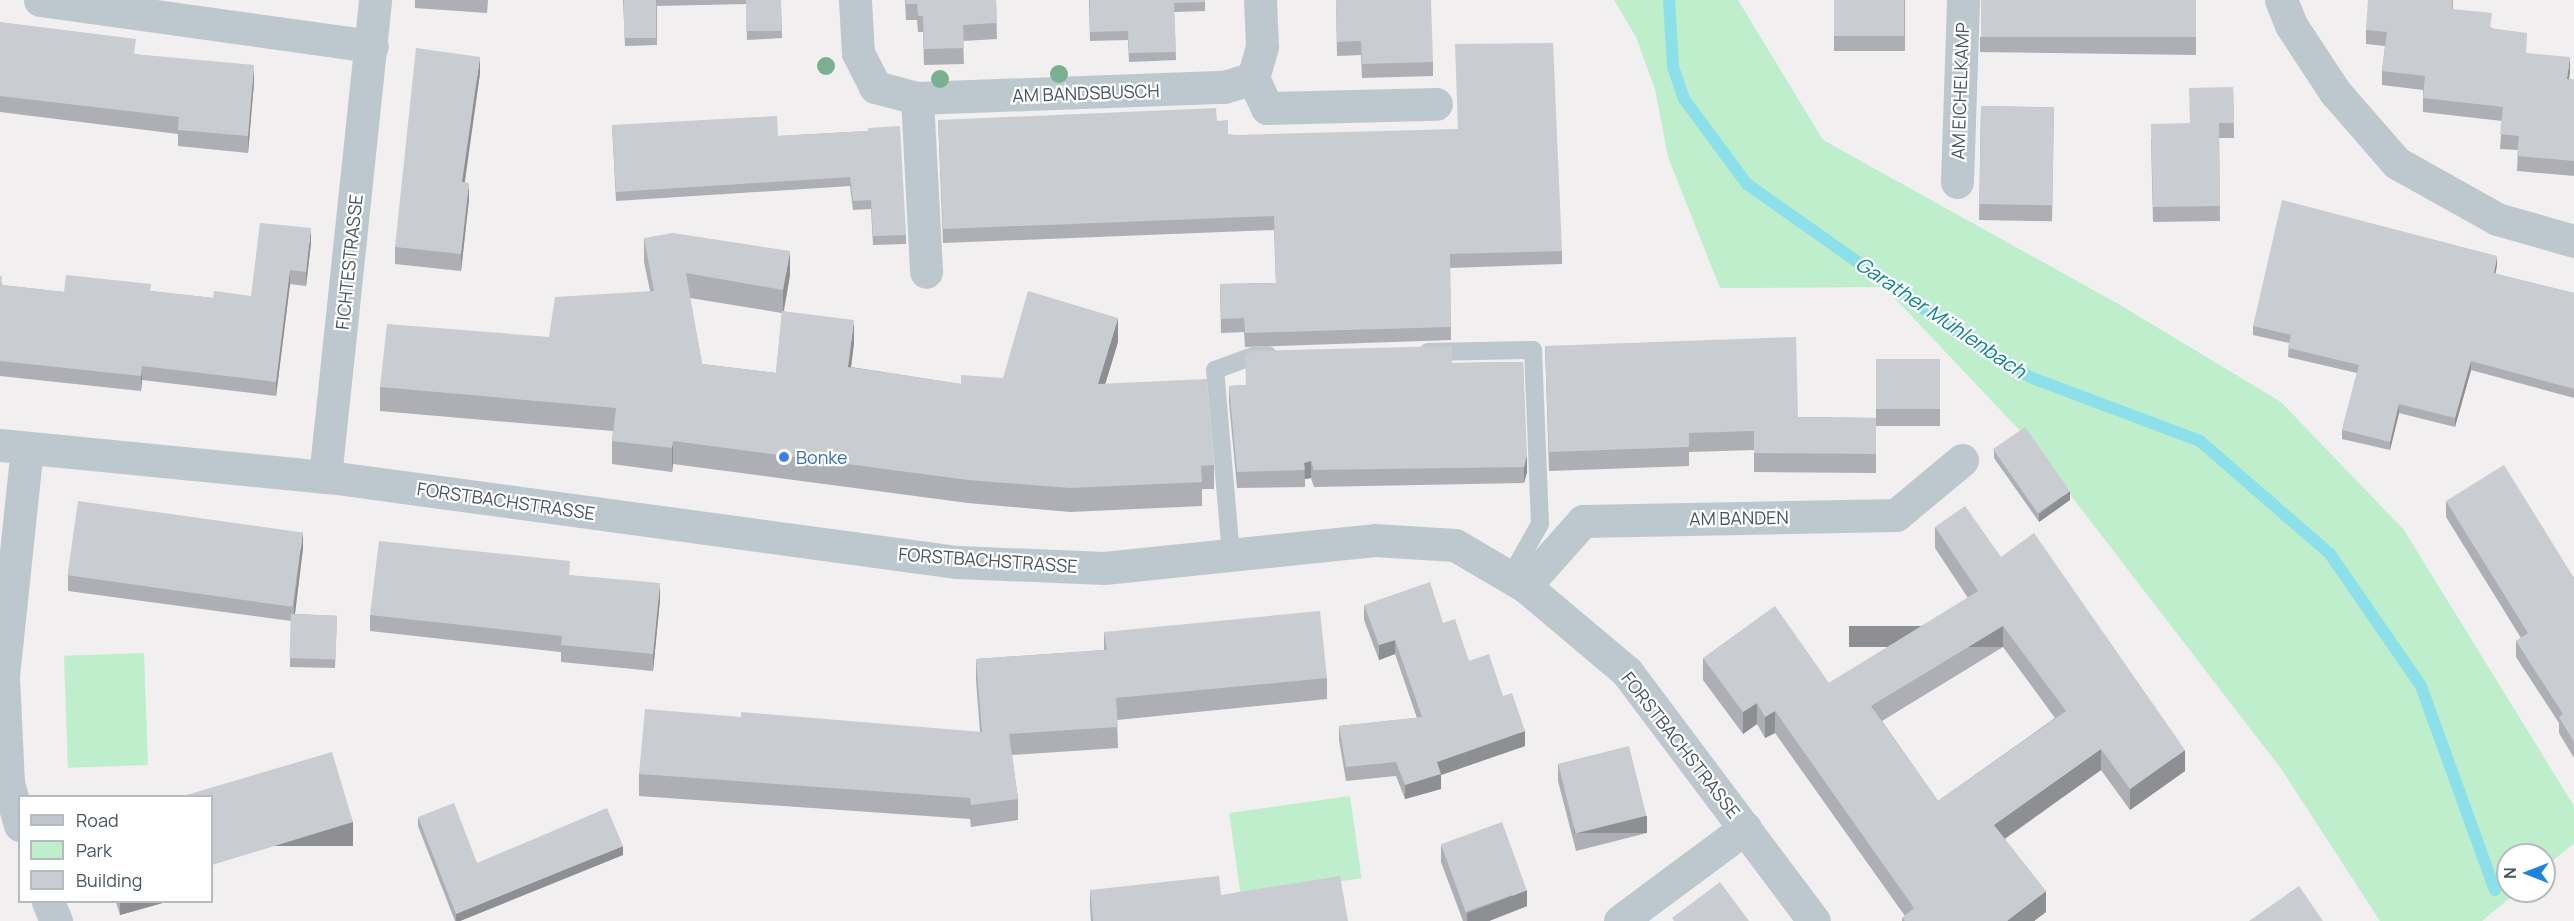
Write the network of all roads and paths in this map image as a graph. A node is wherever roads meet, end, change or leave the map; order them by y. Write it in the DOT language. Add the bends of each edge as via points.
graph roads {
  1 [pos="40,0"];
  2 [pos="375,0"];
  3 [pos="855,0"];
  4 [pos="1260,0"];
  5 [pos="1963,0"];
  6 [pos="2281,0"];
  7 [pos="372,46"];
  8 [pos="1253,78"];
  9 [pos="917,98"];
  10 [pos="1436,104"];
  11 [pos="1957,182"];
  12 [pos="2574,241"];
  13 [pos="926,272"];
  14 [pos="1405,352"];
  15 [pos="1288,355"];
  16 [pos="14,446"];
  17 [pos="1962,460"];
  18 [pos="325,477"];
  19 [pos="1231,555"];
  20 [pos="1517,581"];
  21 [pos="18,818"];
  22 [pos="1745,828"];
  23 [pos="48,903"];
  24 [pos="56,921"];
  25 [pos="1620,921"];
  26 [pos="1814,921"];
  1 -- 7 [label="street"];
  2 -- 7 [label="street, FICHTESTRASSE"];
  3 -- 9 [label="street, AM BANDSBUSCH" via="858,53 875,87"];
  4 -- 8 [label="street" via="1262,46"];
  5 -- 11 [label="street, AM EICHELKAMP"];
  6 -- 12 [label="street" via="2291,25 2335,92 2397,163 2497,219"];
  7 -- 18 [label="street, FICHTESTRASSE"];
  8 -- 9 [label="street, AM BANDSBUSCH" via="1224,87"];
  8 -- 10 [label="street" via="1267,108"];
  9 -- 13 [label="street"];
  14 -- 20 [label="lane" via="1533,350 1540,524"];
  15 -- 19 [label="lane" via="1253,356 1215,370"];
  16 -- 18 [label="street, FORSTBACHSTRASSE"];
  16 -- 21 [label="street" via="3,676 8,783"];
  17 -- 20 [label="street, AM BANDEN" via="1896,515 1583,521"];
  18 -- 19 [label="street, FORSTBACHSTRASSE" via="957,562 1104,568"];
  19 -- 20 [label="street, FORSTBACHSTRASSE" via="1375,540 1455,545"];
  20 -- 22 [label="street, FORSTBACHSTRASSE" via="1627,672"];
  22 -- 25 [label="street"];
  22 -- 26 [label="street, FORSTBACHSTRASSE"];
  23 -- 24 [label="street"];
}
